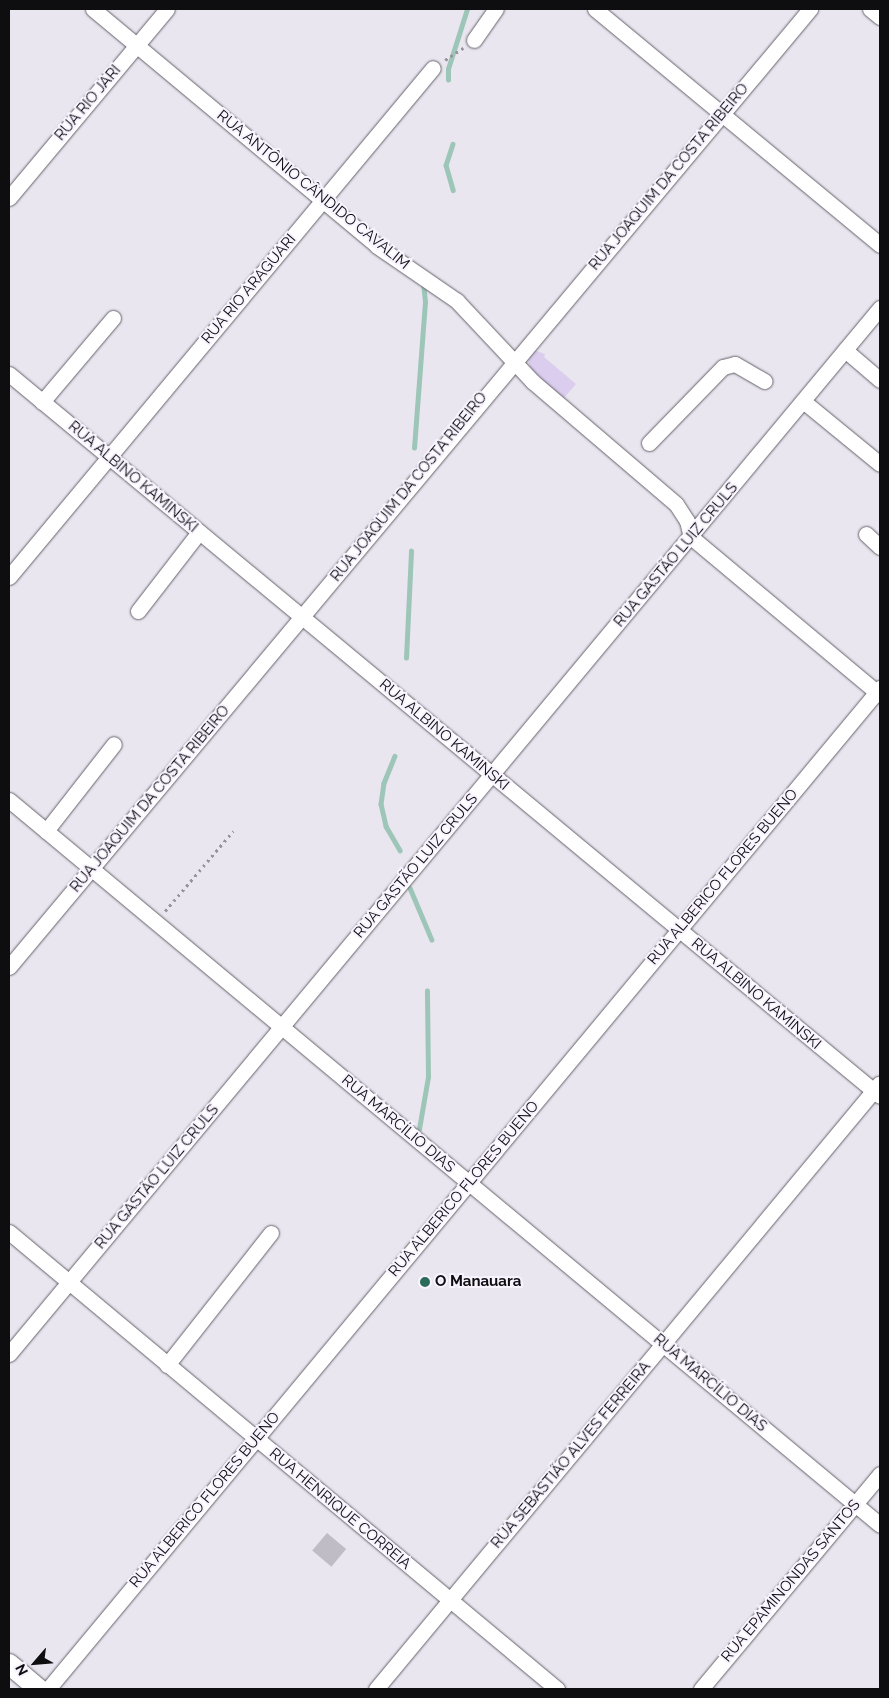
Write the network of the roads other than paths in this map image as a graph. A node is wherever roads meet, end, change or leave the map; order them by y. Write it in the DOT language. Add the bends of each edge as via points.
graph roads {
  1 [pos="93,9"];
  2 [pos="167,9"];
  3 [pos="496,9"];
  4 [pos="595,9"];
  5 [pos="810,9"];
  6 [pos="870,9"];
  7 [pos="880,17"];
  8 [pos="474,40"];
  9 [pos="137,45"];
  10 [pos="433,68"];
  11 [pos="722,114"];
  12 [pos="9,198"];
  13 [pos="323,200"];
  14 [pos="880,245"];
  15 [pos="880,308"];
  16 [pos="113,318"];
  17 [pos="845,350"];
  18 [pos="512,361"];
  19 [pos="9,374"];
  20 [pos="880,380"];
  21 [pos="764,381"];
  22 [pos="803,401"];
  23 [pos="42,402"];
  24 [pos="649,443"];
  25 [pos="109,457"];
  26 [pos="880,464"];
  27 [pos="199,532"];
  28 [pos="866,534"];
  29 [pos="690,537"];
  30 [pos="880,547"];
  31 [pos="9,577"];
  32 [pos="138,611"];
  33 [pos="302,617"];
  34 [pos="879,691"];
  35 [pos="114,744"];
  36 [pos="492,775"];
  37 [pos="9,800"];
  38 [pos="46,831"];
  39 [pos="91,868"];
  40 [pos="679,930"];
  41 [pos="9,967"];
  42 [pos="282,1027"];
  43 [pos="878,1090"];
  44 [pos="469,1183"];
  45 [pos="9,1232"];
  46 [pos="272,1232"];
  47 [pos="69,1282"];
  48 [pos="663,1344"];
  49 [pos="9,1354"];
  50 [pos="167,1365"];
  51 [pos="256,1439"];
  52 [pos="880,1474"];
  53 [pos="855,1504"];
  54 [pos="880,1525"];
  55 [pos="450,1600"];
  56 [pos="9,1664"];
  57 [pos="39,1689"];
  58 [pos="48,1689"];
  59 [pos="376,1689"];
  60 [pos="556,1689"];
  61 [pos="701,1689"];
  1 -- 9 [label="street, RUA ANTÔNIO CÂNDIDO CAVALIM"];
  2 -- 9 [label="street, RUA RIO JARI"];
  3 -- 8 [label="street"];
  4 -- 11 [label="street"];
  5 -- 11 [label="street, RUA JOAQUIM DA COSTA RIBEIRO"];
  6 -- 7 [label="street"];
  9 -- 12 [label="street, RUA RIO JARI"];
  9 -- 13 [label="street, RUA ANTÔNIO CÂNDIDO CAVALIM"];
  10 -- 13 [label="street, RUA RIO ARAGUARI"];
  11 -- 14 [label="street"];
  11 -- 18 [label="street, RUA JOAQUIM DA COSTA RIBEIRO"];
  13 -- 18 [label="street, RUA ANTÔNIO CÂNDIDO CAVALIM" via="378,246 456,301"];
  13 -- 25 [label="street, RUA RIO ARAGUARI"];
  15 -- 17 [label="street, RUA GASTÃO LUIZ CRULS"];
  16 -- 23 [label="street"];
  17 -- 20 [label="street"];
  17 -- 22 [label="street, RUA GASTÃO LUIZ CRULS"];
  18 -- 29 [label="street, RUA ANTÔNIO CÂNDIDO CAVALIM" via="676,504 687,521"];
  18 -- 33 [label="street, RUA JOAQUIM DA COSTA RIBEIRO"];
  19 -- 23 [label="street, RUA ALBINO KAMINSKI"];
  21 -- 24 [label="street" via="735,364 723,367"];
  22 -- 26 [label="street"];
  22 -- 29 [label="street, RUA GASTÃO LUIZ CRULS"];
  23 -- 25 [label="street, RUA ALBINO KAMINSKI"];
  25 -- 27 [label="street, RUA ALBINO KAMINSKI"];
  25 -- 31 [label="street, RUA RIO ARAGUARI"];
  27 -- 32 [label="street"];
  27 -- 33 [label="street, RUA ALBINO KAMINSKI"];
  28 -- 30 [label="street"];
  29 -- 34 [label="street"];
  29 -- 36 [label="street, RUA GASTÃO LUIZ CRULS"];
  33 -- 36 [label="street, RUA ALBINO KAMINSKI"];
  33 -- 39 [label="street, RUA JOAQUIM DA COSTA RIBEIRO"];
  34 -- 40 [label="street, RUA ALBERICO FLORES BUENO"];
  35 -- 38 [label="street"];
  36 -- 40 [label="street, RUA ALBINO KAMINSKI"];
  36 -- 42 [label="street, RUA GASTÃO LUIZ CRULS"];
  37 -- 38 [label="street, RUA MARCÍLIO DIAS"];
  38 -- 39 [label="street, RUA MARCÍLIO DIAS"];
  39 -- 41 [label="street, RUA JOAQUIM DA COSTA RIBEIRO"];
  39 -- 42 [label="street, RUA MARCÍLIO DIAS"];
  40 -- 43 [label="street, RUA ALBINO KAMINSKI"];
  40 -- 44 [label="street, RUA ALBERICO FLORES BUENO"];
  42 -- 44 [label="street, RUA MARCÍLIO DIAS"];
  42 -- 47 [label="street, RUA GASTÃO LUIZ CRULS"];
  43 -- 48 [label="street, RUA SEBASTIÃO ALVES FERREIRA"];
  44 -- 48 [label="street, RUA MARCÍLIO DIAS"];
  44 -- 51 [label="street, RUA ALBERICO FLORES BUENO"];
  45 -- 47 [label="street, RUA HENRIQUE CORREIA"];
  46 -- 50 [label="street"];
  47 -- 49 [label="street, RUA GASTÃO LUIZ CRULS"];
  47 -- 50 [label="street, RUA HENRIQUE CORREIA"];
  48 -- 53 [label="street, RUA MARCÍLIO DIAS"];
  48 -- 55 [label="street, RUA SEBASTIÃO ALVES FERREIRA"];
  50 -- 51 [label="street, RUA HENRIQUE CORREIA"];
  51 -- 55 [label="street, RUA HENRIQUE CORREIA"];
  51 -- 58 [label="street, RUA ALBERICO FLORES BUENO"];
  52 -- 53 [label="street, RUA EPAMINONDAS SANTOS"];
  53 -- 54 [label="street, RUA MARCÍLIO DIAS"];
  53 -- 61 [label="street, RUA EPAMINONDAS SANTOS"];
  55 -- 59 [label="street, RUA SEBASTIÃO ALVES FERREIRA"];
  55 -- 60 [label="street, RUA HENRIQUE CORREIA"];
  56 -- 57 [label="main road"];
}
